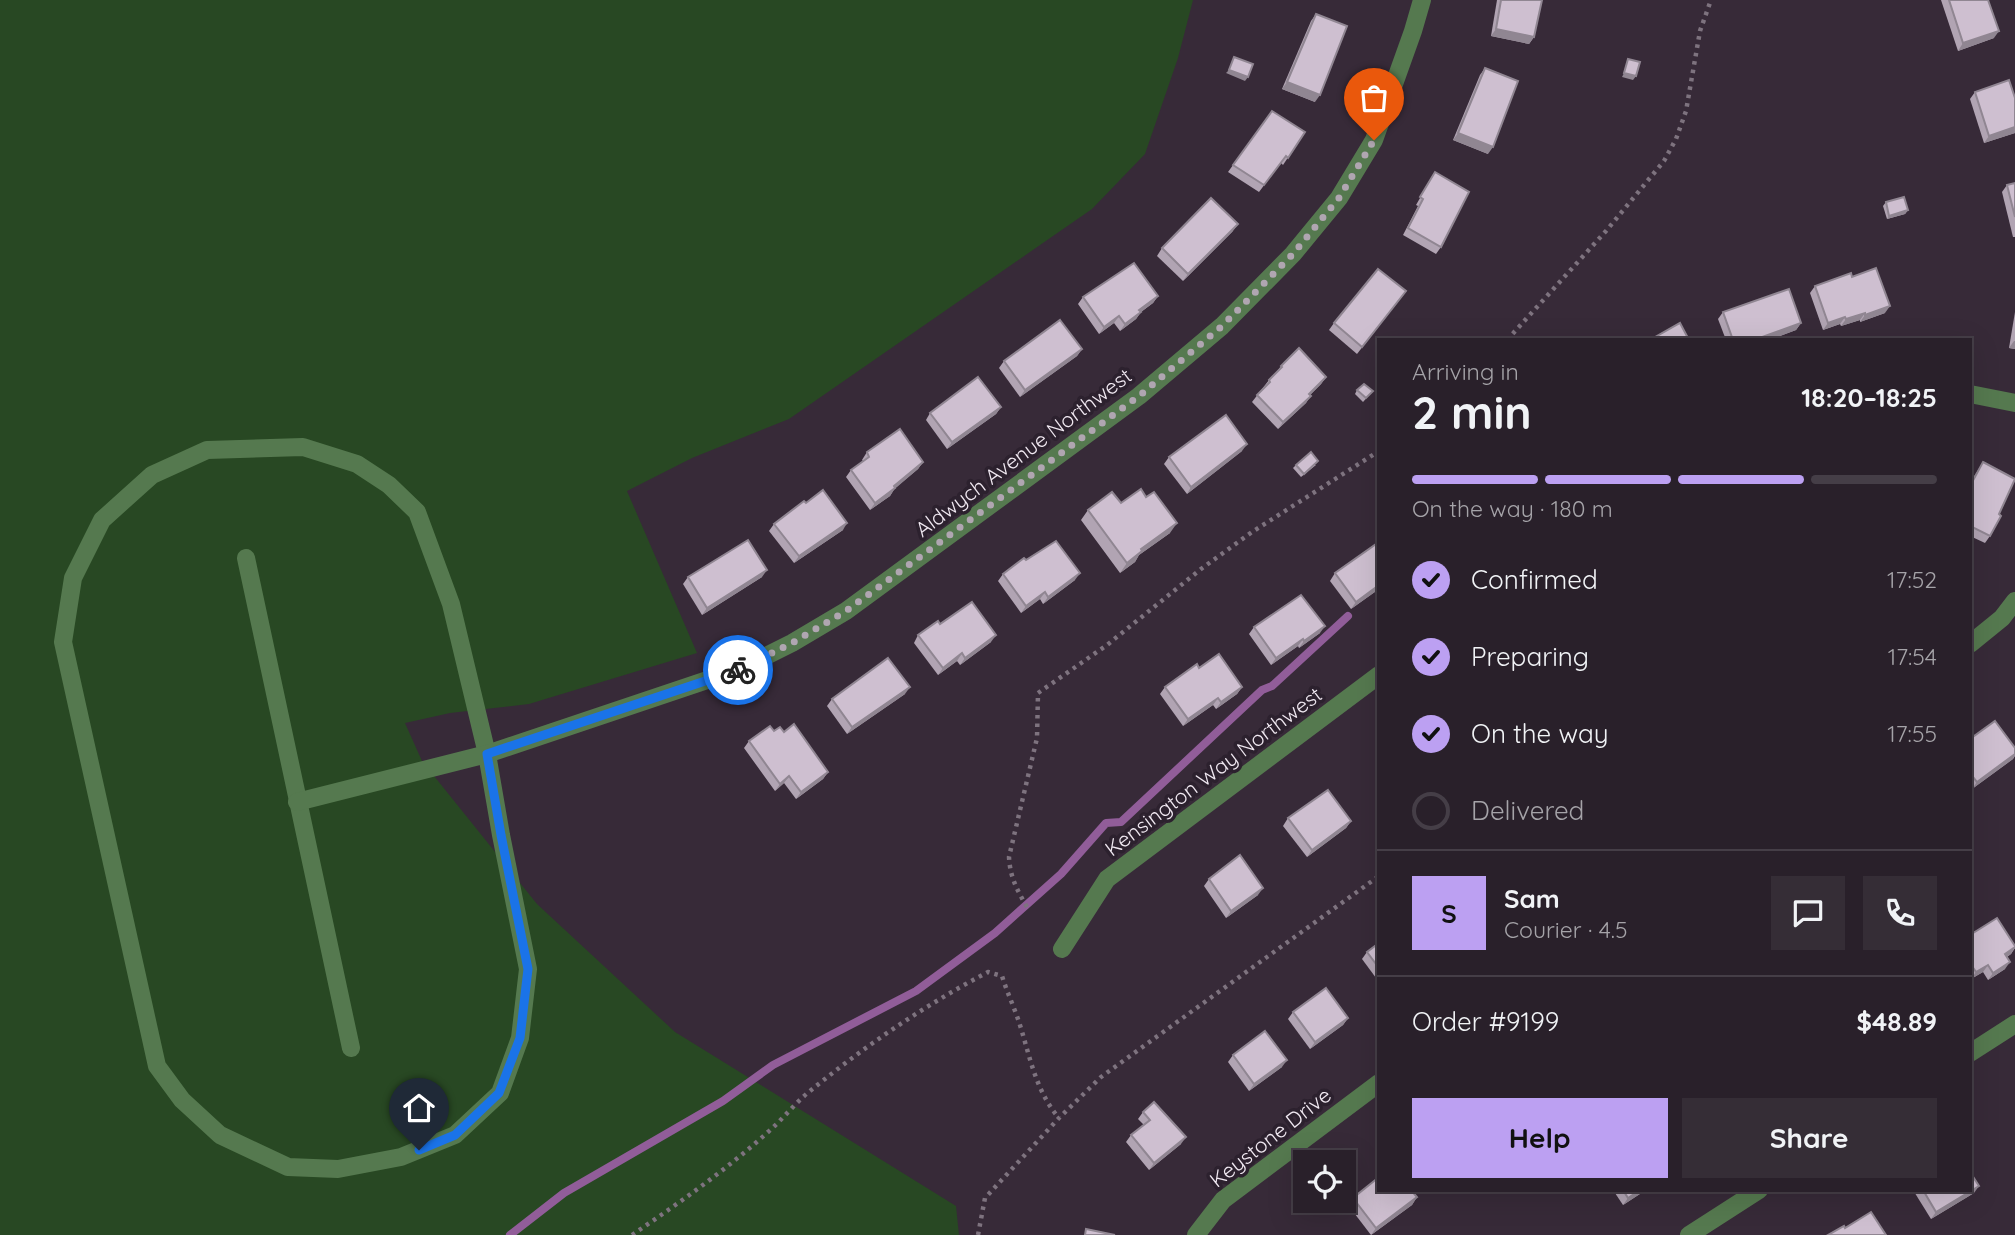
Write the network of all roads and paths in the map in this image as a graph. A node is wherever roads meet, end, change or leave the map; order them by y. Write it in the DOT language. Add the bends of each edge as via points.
graph roads {
  1 [pos="1422,0"];
  2 [pos="1711,0"];
  3 [pos="1509,338"];
  4 [pos="1972,394"];
  5 [pos="2015,403"];
  6 [pos="1377,452"];
  7 [pos="246,558"];
  8 [pos="2015,601"];
  9 [pos="1972,641"];
  10 [pos="1377,677"];
  11 [pos="487,754"];
  12 [pos="297,802"];
  13 [pos="1377,877"];
  14 [pos="1027,907"];
  15 [pos="1062,949"];
  16 [pos="2015,1024"];
  17 [pos="351,1048"];
  18 [pos="1972,1052"];
  19 [pos="1377,1084"];
  20 [pos="1059,1118"];
  21 [pos="1756,1192"];
  22 [pos="632,1235"];
  23 [pos="978,1235"];
  24 [pos="1196,1235"];
  25 [pos="1689,1235"];
  1 -- 11 [label="street, Aldwych Avenue Northwest" via="1374,140 1339,198 1293,254 1222,326 1139,396 846,611 792,643 740,669"];
  2 -- 3 [label="path" via="1700,31 1686,111 1664,161"];
  4 -- 5 [label="street"];
  6 -- 14 [label="path" via="1252,532 1038,693 1037,738 1009,857 1013,884"];
  7 -- 12 [label="street"];
  8 -- 9 [label="street"];
  10 -- 15 [label="street, Kensington Way Northwest" via="1107,879"];
  11 -- 11 [label="street" via="528,969 520,1038 499,1093 455,1135 401,1157 338,1169 288,1167 220,1135 182,1100 158,1066 63,642 73,578 102,520 152,475 207,450 303,447 357,464 389,485 417,512 451,604"];
  11 -- 12 [label="street, Aldwych Avenue Northwest"];
  12 -- 17 [label="street"];
  13 -- 20 [label="path" via="1101,1077"];
  16 -- 18 [label="street"];
  19 -- 24 [label="street, Keystone Drive" via="1223,1200"];
  20 -- 22 [label="path" via="1035,1077 1002,976 988,972 855,1057 808,1092 725,1168"];
  20 -- 23 [label="path" via="985,1198"];
  21 -- 25 [label="street"];
}
